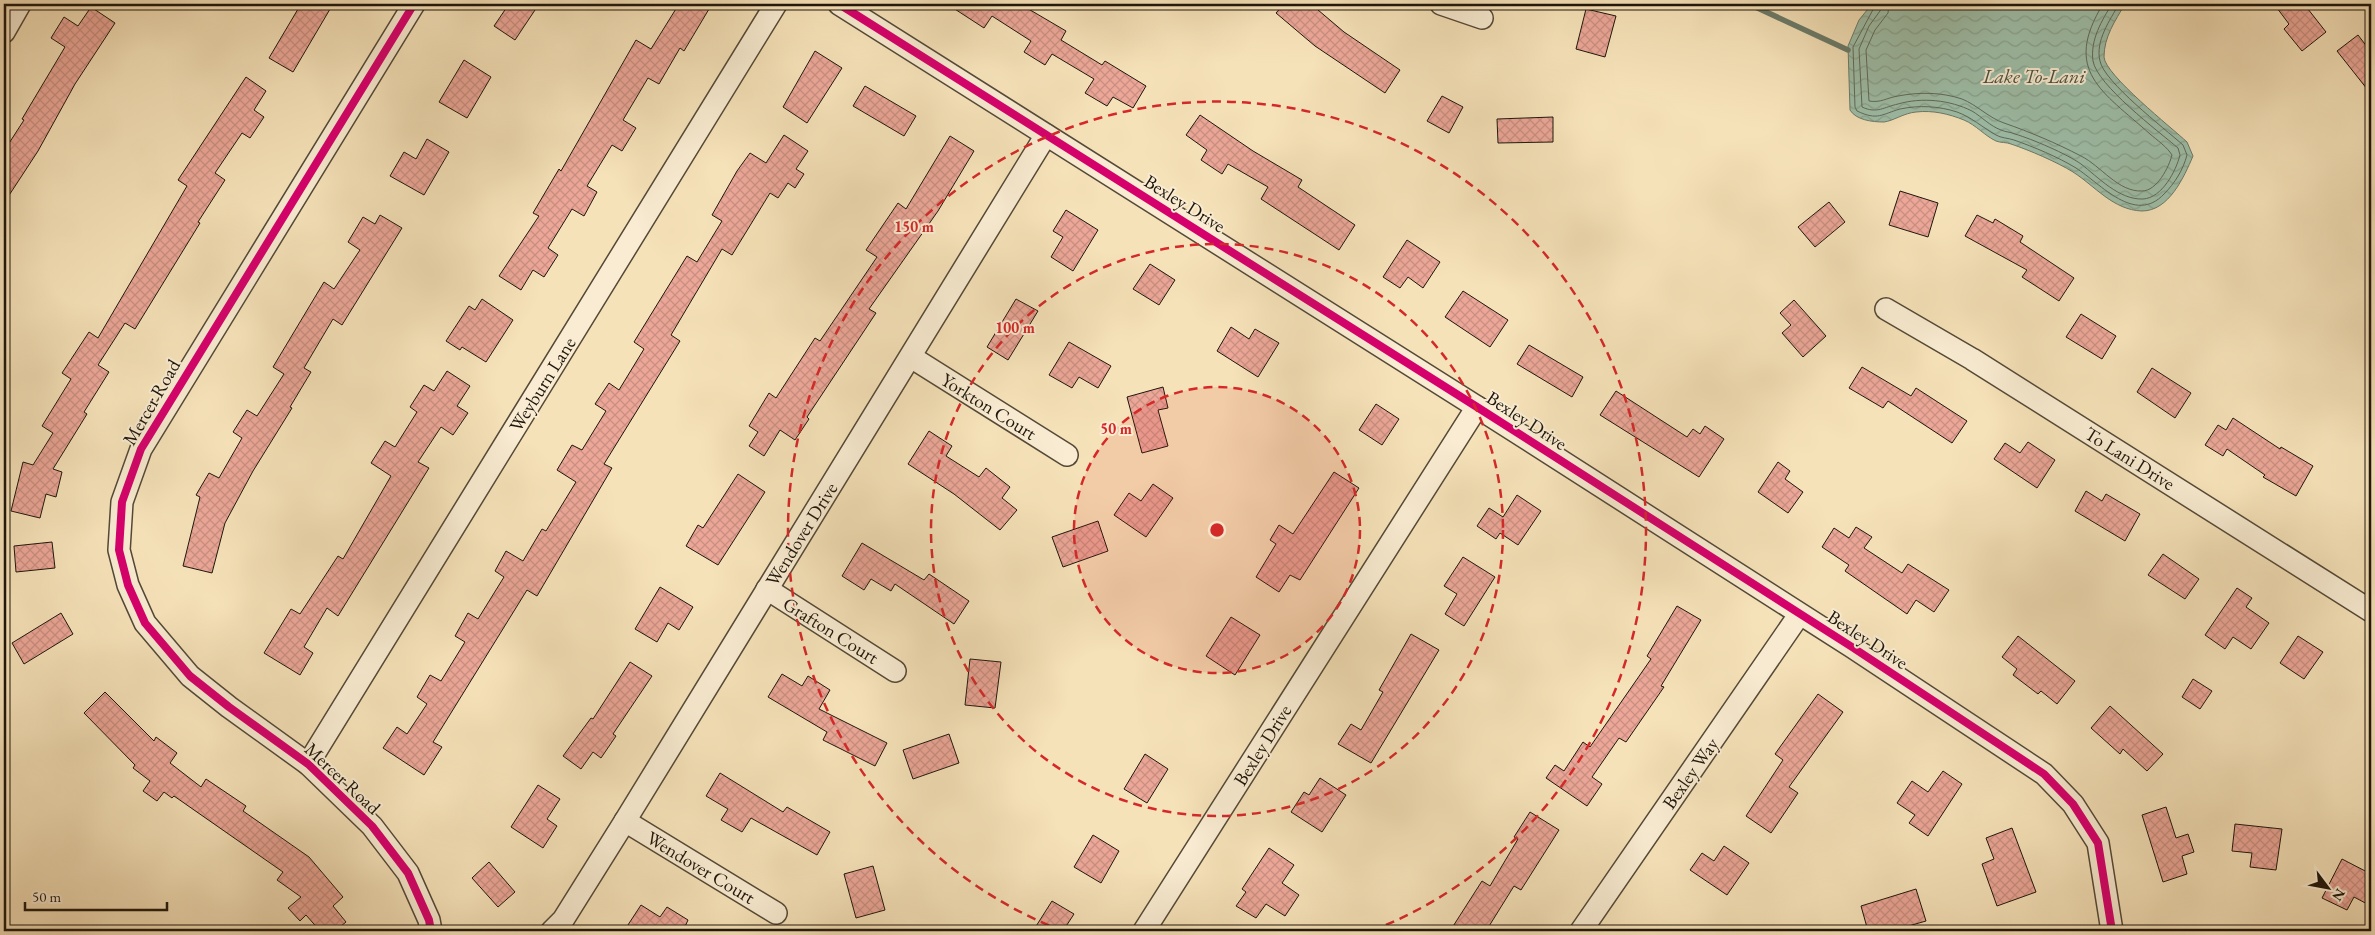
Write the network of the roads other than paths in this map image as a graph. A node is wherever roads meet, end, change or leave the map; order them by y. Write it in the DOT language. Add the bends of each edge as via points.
graph roads {
  1 [pos="20,4"];
  2 [pos="414,4"];
  3 [pos="776,4"];
  4 [pos="839,4"];
  5 [pos="1441,4"];
  6 [pos="1482,18"];
  7 [pos="4,32"];
  8 [pos="1046,135"];
  9 [pos="1886,309"];
  10 [pos="911,356"];
  11 [pos="1476,408"];
  12 [pos="1067,455"];
  13 [pos="767,589"];
  14 [pos="2371,611"];
  15 [pos="1800,615"];
  16 [pos="896,671"];
  17 [pos="308,764"];
  18 [pos="625,821"];
  19 [pos="776,913"];
  20 [pos="431,931"];
  21 [pos="552,931"];
  22 [pos="1144,931"];
  23 [pos="1580,931"];
  24 [pos="2112,931"];
  1 -- 7 [label="street"];
  2 -- 17 [label="street, Mercer Road" via="141,449 122,502 119,550 128,585 145,623 190,676"];
  3 -- 17 [label="street, Weyburn Lane"];
  4 -- 8 [label="street, Bexley Drive"];
  5 -- 6 [label="street"];
  8 -- 10 [label="street, Wendover Drive"];
  8 -- 11 [label="street, Bexley Drive"];
  9 -- 14 [label="street, To Lani Drive" via="1972,359"];
  10 -- 12 [label="street, Yorkton Court"];
  10 -- 13 [label="street, Wendover Drive"];
  11 -- 15 [label="street, Bexley Drive"];
  11 -- 22 [label="street, Bexley Drive"];
  13 -- 16 [label="street, Grafton Court"];
  13 -- 18 [label="street, Wendover Drive"];
  15 -- 23 [label="street, Bexley Way"];
  15 -- 24 [label="street, Bexley Drive" via="2044,774 2073,804 2098,843"];
  17 -- 20 [label="street, Mercer Road" via="372,826 408,873"];
  18 -- 19 [label="street, Wendover Court"];
  18 -- 21 [label="street, Wendover Drive" via="563,920"];
}
